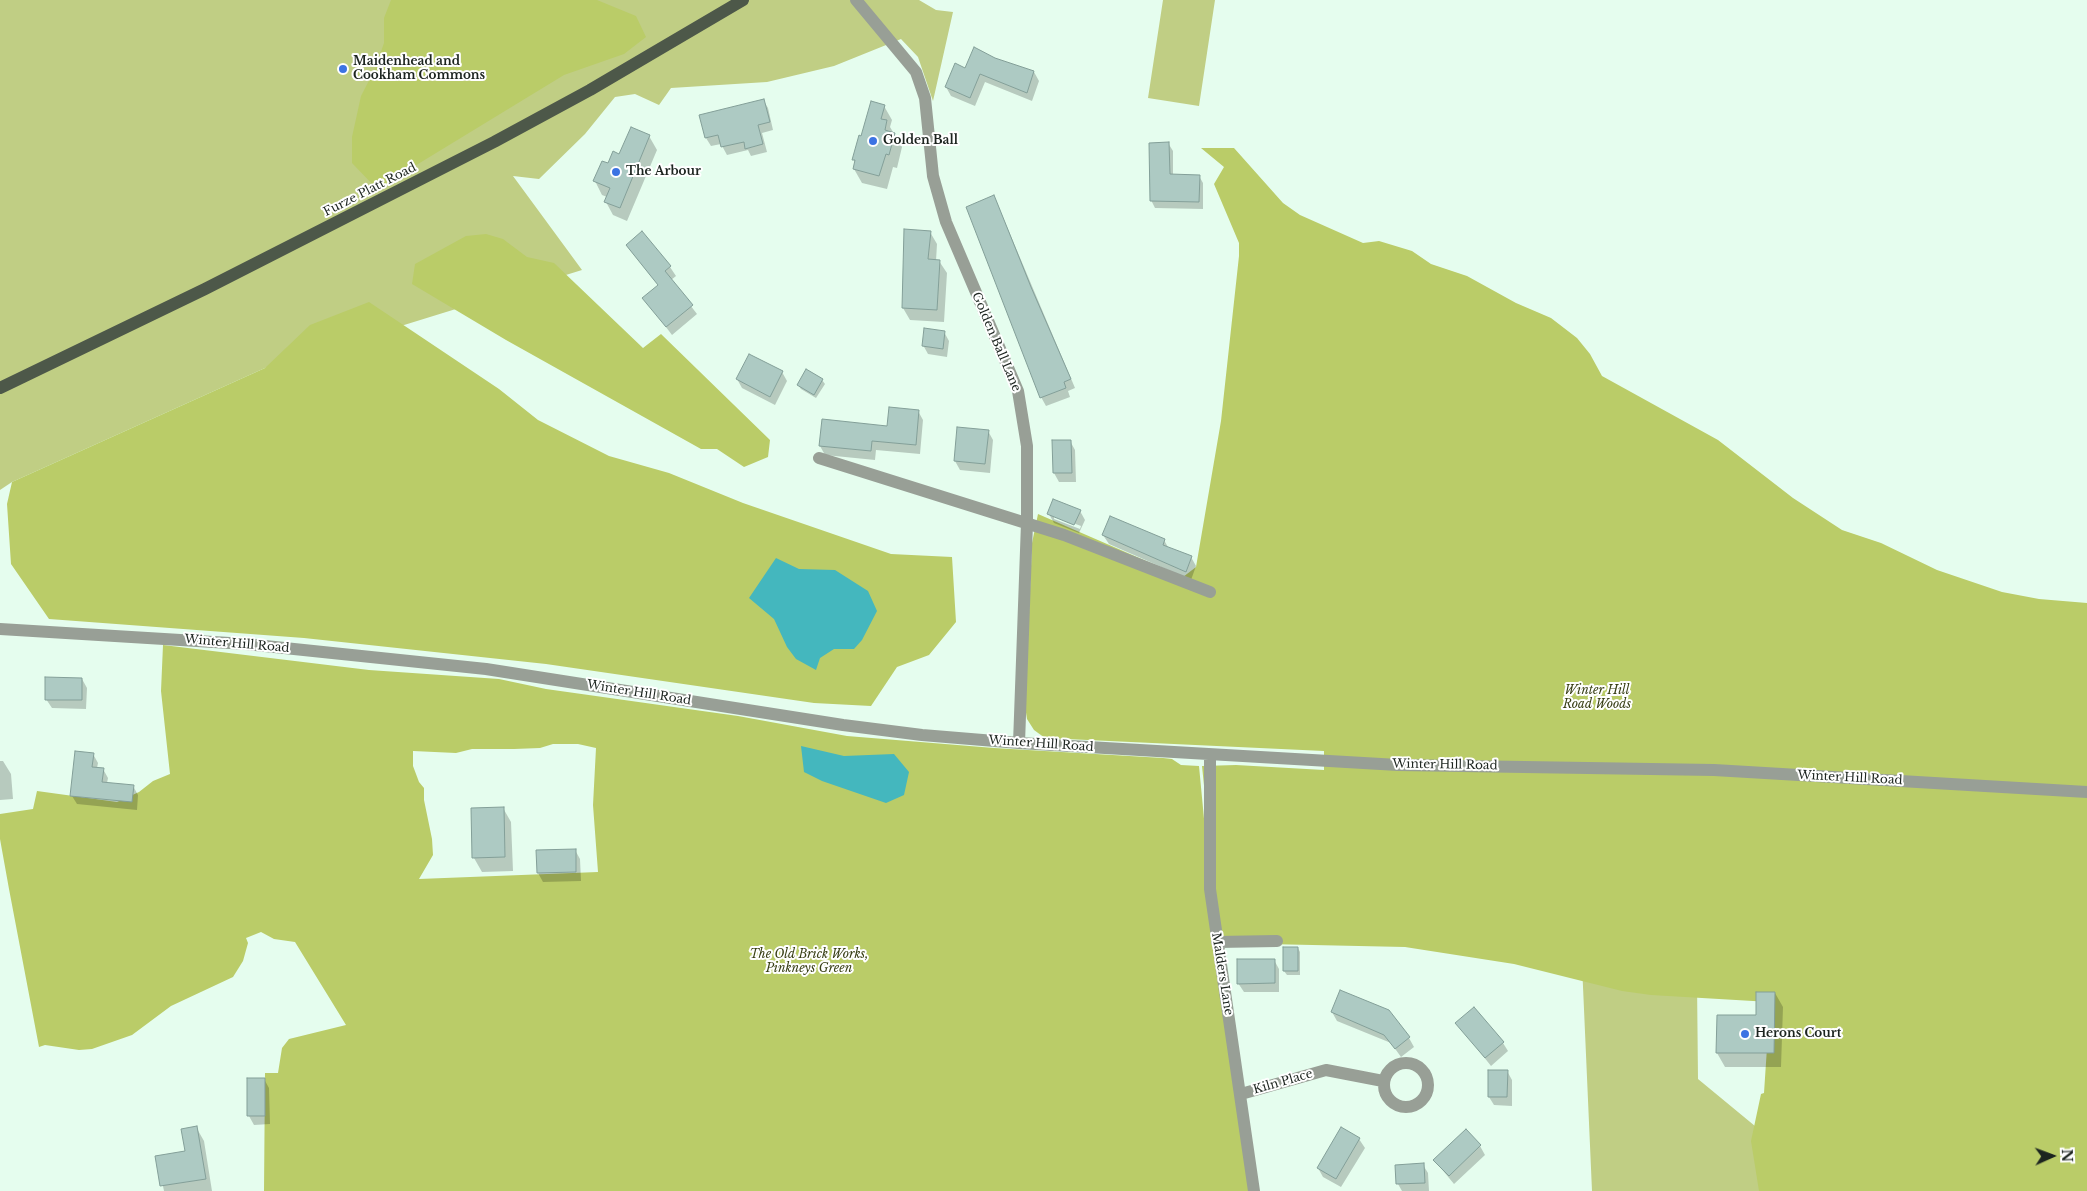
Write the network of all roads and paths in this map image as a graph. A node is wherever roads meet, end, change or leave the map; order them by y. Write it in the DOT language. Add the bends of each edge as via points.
graph roads {
  1 [pos="743,0"];
  2 [pos="856,0"];
  3 [pos="0,388"];
  4 [pos="818,458"];
  5 [pos="1027,523"];
  6 [pos="1210,592"];
  7 [pos="0,629"];
  8 [pos="1019,744"];
  9 [pos="1210,755"];
  10 [pos="2087,792"];
  11 [pos="1277,941"];
  12 [pos="1217,942"];
  13 [pos="1384,1082"];
  14 [pos="1241,1094"];
  15 [pos="1254,1191"];
  1 -- 3 [label="main road, Furze Platt Road" via="494,142 205,289"];
  2 -- 5 [label="street, Golden Ball Lane" via="916,72 925,98 933,176 946,222 1018,391 1027,446"];
  4 -- 5 [label="street"];
  5 -- 6 [label="street"];
  5 -- 8 [label="street, Golden Ball Lane"];
  7 -- 8 [label="street, Winter Hill Road" via="246,644 486,669 843,726"];
  8 -- 9 [label="street, Winter Hill Road"];
  9 -- 10 [label="street, Winter Hill Road" via="1398,765 1714,770"];
  9 -- 12 [label="street, Malders Lane" via="1210,889"];
  11 -- 12 [label="street"];
  12 -- 14 [label="street, Malders Lane"];
  13 -- 14 [label="street, Kiln Place" via="1326,1070"];
  14 -- 15 [label="street, Malders Lane"];
}
